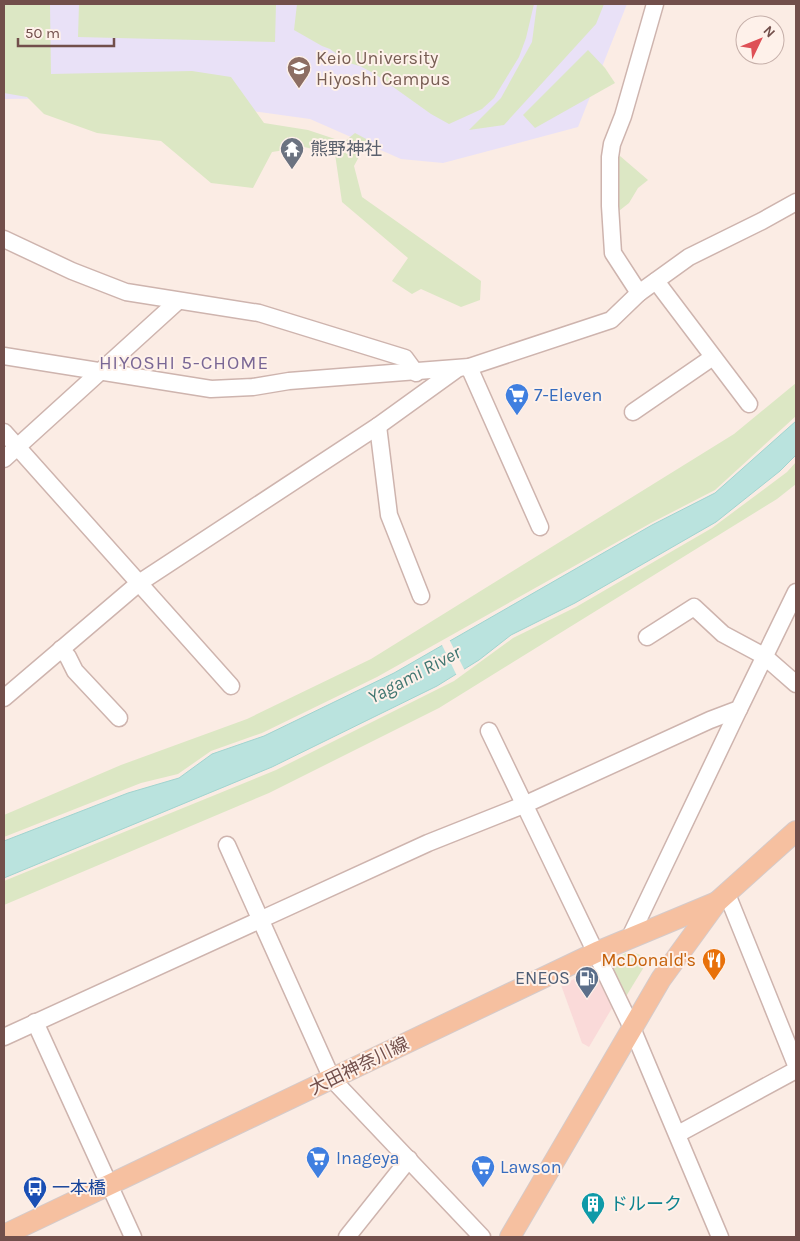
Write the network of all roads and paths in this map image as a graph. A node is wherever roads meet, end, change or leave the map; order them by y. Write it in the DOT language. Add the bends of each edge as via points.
graph roads {
  1 [pos="655,4"];
  2 [pos="796,202"];
  3 [pos="5,241"];
  4 [pos="656,281"];
  5 [pos="639,294"];
  6 [pos="178,301"];
  7 [pos="4,356"];
  8 [pos="713,357"];
  9 [pos="464,368"];
  10 [pos="100,371"];
  11 [pos="416,372"];
  12 [pos="749,404"];
  13 [pos="633,412"];
  14 [pos="378,426"];
  15 [pos="4,432"];
  16 [pos="17,447"];
  17 [pos="4,459"];
  18 [pos="540,527"];
  19 [pos="139,583"];
  20 [pos="796,592"];
  21 [pos="421,596"];
  22 [pos="647,637"];
  23 [pos="61,649"];
  24 [pos="764,656"];
  25 [pos="796,684"];
  26 [pos="231,686"];
  27 [pos="4,698"];
  28 [pos="739,709"];
  29 [pos="118,718"];
  30 [pos="489,731"];
  31 [pos="526,804"];
  32 [pos="796,831"];
  33 [pos="227,845"];
  34 [pos="722,898"];
  35 [pos="261,920"];
  36 [pos="630,937"];
  37 [pos="597,952"];
  38 [pos="35,1022"];
  39 [pos="632,1028"];
  40 [pos="4,1037"];
  41 [pos="796,1065"];
  42 [pos="796,1070"];
  43 [pos="332,1079"];
  44 [pos="678,1134"];
  45 [pos="409,1159"];
  46 [pos="110,1185"];
  47 [pos="4,1235"];
  48 [pos="133,1237"];
  49 [pos="347,1237"];
  50 [pos="482,1237"];
  51 [pos="510,1237"];
  52 [pos="720,1237"];
  1 -- 5 [label="street" via="610,156 613,253"];
  2 -- 4 [label="street" via="689,257"];
  3 -- 6 [label="street" via="72,272 126,292"];
  4 -- 5 [label="street"];
  4 -- 8 [label="street"];
  5 -- 9 [label="street" via="611,320"];
  6 -- 10 [label="street"];
  6 -- 11 [label="street" via="259,313 405,358"];
  7 -- 10 [label="street"];
  8 -- 12 [label="street"];
  8 -- 13 [label="street"];
  9 -- 11 [label="street"];
  9 -- 14 [label="street"];
  9 -- 18 [label="street"];
  10 -- 11 [label="street" via="211,389"];
  10 -- 16 [label="street"];
  14 -- 19 [label="street"];
  14 -- 21 [label="street" via="389,515"];
  15 -- 16 [label="street"];
  16 -- 17 [label="street"];
  16 -- 19 [label="street"];
  19 -- 23 [label="street"];
  19 -- 26 [label="street"];
  20 -- 24 [label="street"];
  22 -- 24 [label="street" via="694,607 723,634"];
  23 -- 27 [label="street"];
  23 -- 29 [label="street" via="75,671"];
  24 -- 25 [label="street"];
  24 -- 28 [label="street"];
  28 -- 31 [label="street"];
  28 -- 36 [label="street"];
  30 -- 31 [label="street"];
  31 -- 35 [label="street" via="428,843"];
  31 -- 37 [label="street"];
  32 -- 34 [label="main road"];
  33 -- 35 [label="street"];
  34 -- 36 [label="main road, 大田神奈川線"];
  34 -- 39 [label="main road" via="661,979"];
  34 -- 41 [label="street"];
  35 -- 38 [label="street"];
  35 -- 43 [label="street"];
  36 -- 37 [label="main road, 大田神奈川線"];
  37 -- 39 [label="street"];
  37 -- 43 [label="main road, 大田神奈川線"];
  38 -- 40 [label="street"];
  38 -- 46 [label="street"];
  39 -- 44 [label="street"];
  39 -- 51 [label="main road"];
  42 -- 44 [label="street"];
  43 -- 45 [label="street"];
  43 -- 46 [label="main road, 大田神奈川線"];
  44 -- 52 [label="street"];
  45 -- 49 [label="street"];
  45 -- 50 [label="street"];
  46 -- 47 [label="main road, 大田神奈川線"];
  46 -- 48 [label="street"];
}
